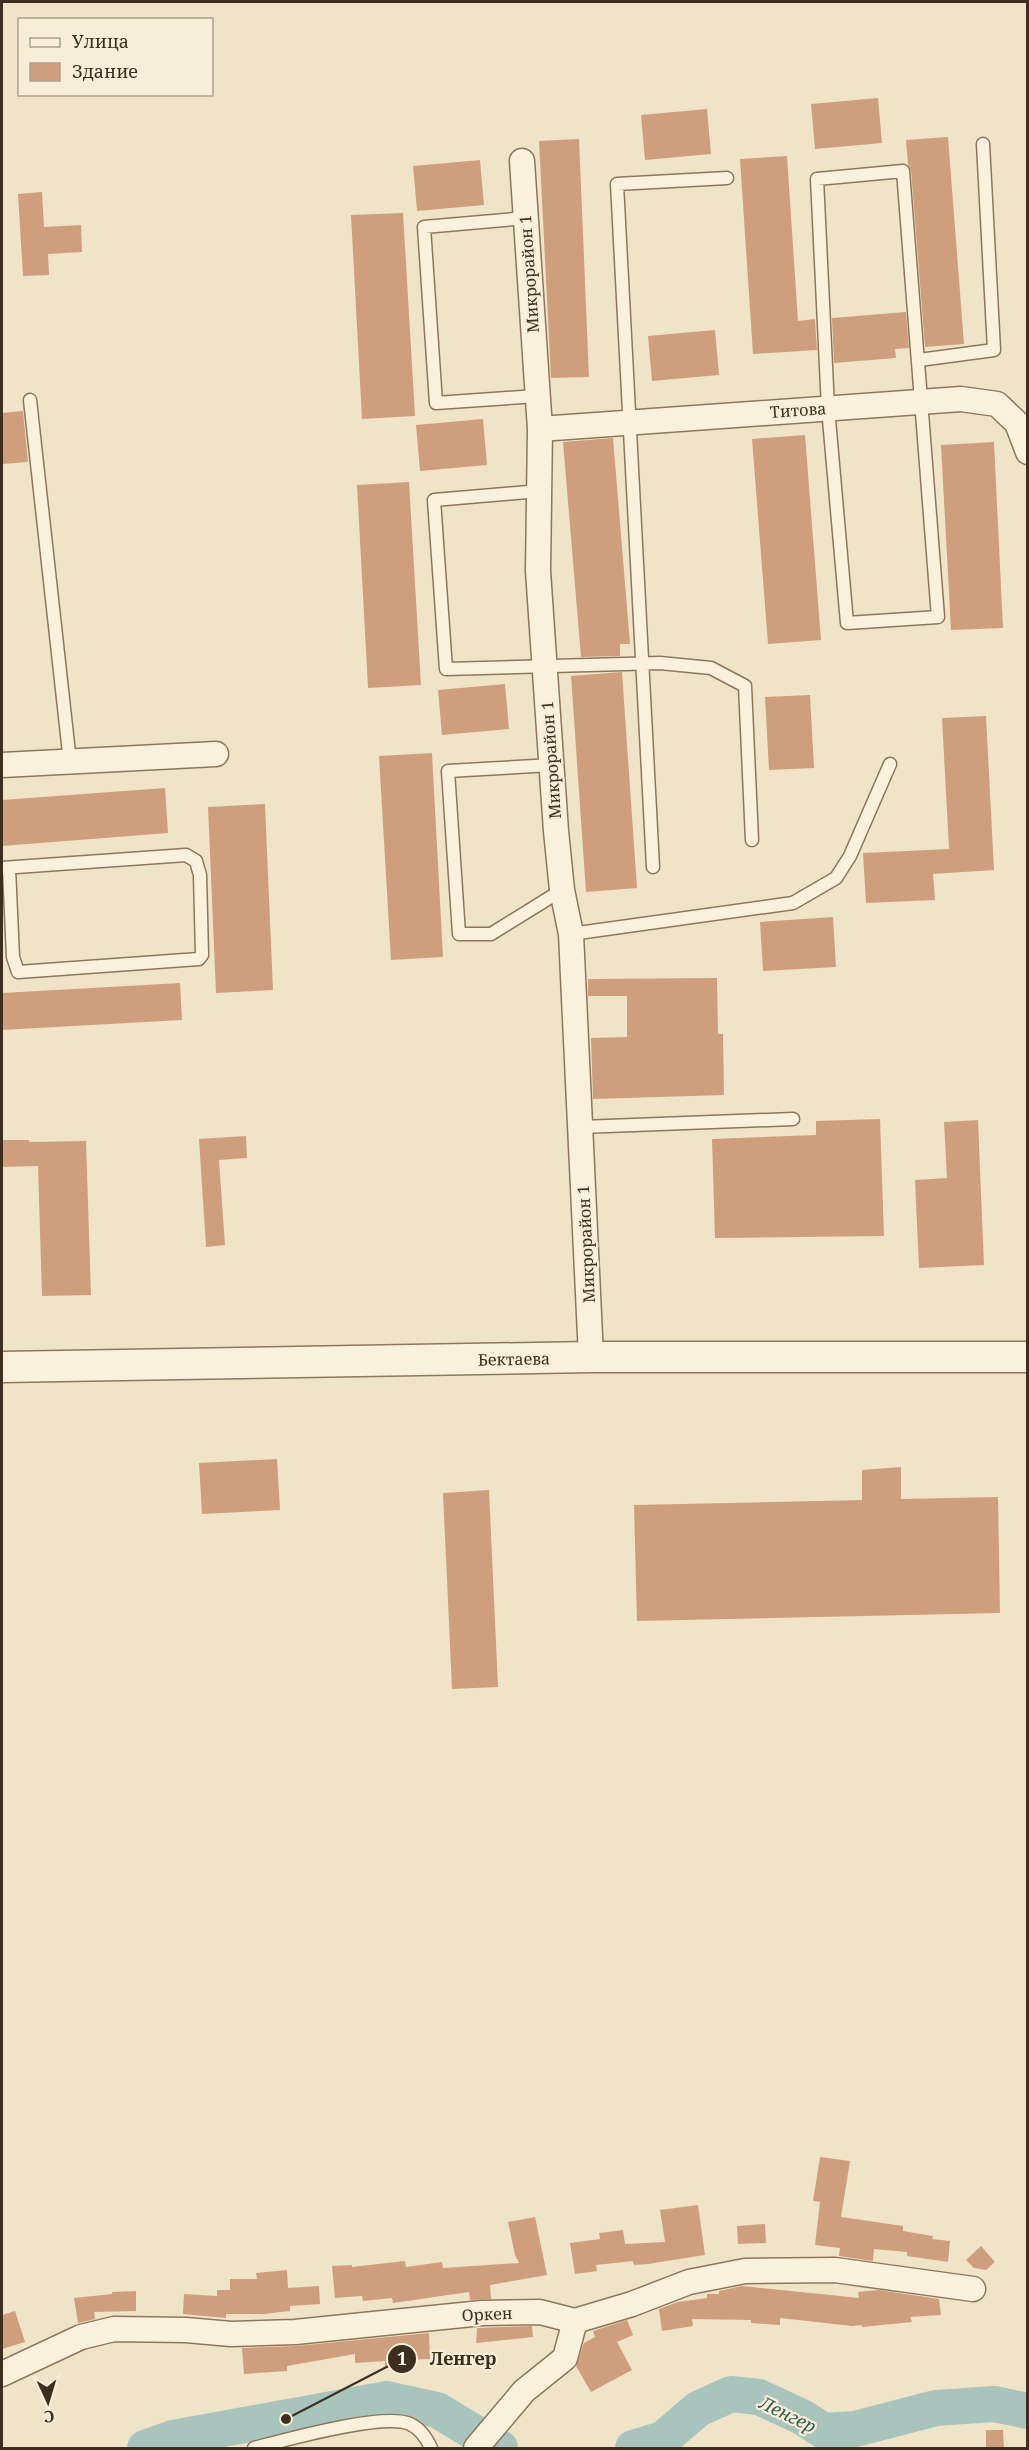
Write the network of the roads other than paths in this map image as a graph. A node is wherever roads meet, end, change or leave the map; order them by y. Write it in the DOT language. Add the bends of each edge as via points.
graph roads {
  1 [pos="983,144"];
  2 [pos="522,161"];
  3 [pos="727,178"];
  4 [pos="526,218"];
  5 [pos="920,360"];
  6 [pos="537,396"];
  7 [pos="30,400"];
  8 [pos="923,402"];
  9 [pos="828,408"];
  10 [pos="629,422"];
  11 [pos="540,429"];
  12 [pos="1028,452"];
  13 [pos="539,491"];
  14 [pos="642,664"];
  15 [pos="545,666"];
  16 [pos="216,754"];
  17 [pos="70,762"];
  18 [pos="890,764"];
  19 [pos="2,765"];
  20 [pos="552,765"];
  21 [pos="752,840"];
  22 [pos="653,867"];
  23 [pos="5,868"];
  24 [pos="562,890"];
  25 [pos="571,934"];
  26 [pos="793,1119"];
  27 [pos="580,1127"];
  28 [pos="1028,1357"];
  29 [pos="591,1358"];
  30 [pos="2,1367"];
  31 [pos="972,2289"];
  32 [pos="575,2321"];
  33 [pos="2,2374"];
  34 [pos="254,2448"];
  35 [pos="431,2448"];
  36 [pos="476,2448"];
  1 -- 5 [label="lane" via="994,350"];
  2 -- 4 [label="street, Микрорайон 1"];
  3 -- 10 [label="lane" via="617,184"];
  4 -- 6 [label="street, Микрорайон 1"];
  4 -- 6 [label="lane" via="424,227 436,403"];
  5 -- 8 [label="lane"];
  5 -- 9 [label="lane" via="903,171 817,179"];
  6 -- 11 [label="street, Микрорайон 1"];
  7 -- 17 [label="lane"];
  8 -- 9 [label="street, Титова"];
  8 -- 9 [label="lane" via="938,617 847,623"];
  8 -- 12 [label="street, Титова" via="961,399 997,404 1017,423"];
  9 -- 10 [label="street, Титова"];
  10 -- 11 [label="street, Титова"];
  10 -- 14 [label="lane"];
  11 -- 13 [label="street, Микрорайон 1"];
  13 -- 15 [label="street, Микрорайон 1" via="538,571"];
  13 -- 15 [label="lane" via="434,500 446,669"];
  14 -- 15 [label="lane"];
  14 -- 21 [label="lane" via="711,669 745,686"];
  14 -- 22 [label="lane"];
  15 -- 20 [label="street, Микрорайон 1"];
  16 -- 17 [label="street"];
  17 -- 19 [label="street"];
  18 -- 25 [label="lane" via="850,856 836,878 793,903"];
  20 -- 24 [label="street, Микрорайон 1"];
  20 -- 24 [label="lane" via="448,771 459,934 491,934"];
  23 -- 23 [label="lane" via="186,855 196,861 200,875 202,955 200,959 18,972 13,957"];
  24 -- 25 [label="street, Микрорайон 1"];
  25 -- 27 [label="street, Микрорайон 1"];
  26 -- 27 [label="lane"];
  27 -- 29 [label="street, Микрорайон 1"];
  28 -- 29 [label="street, Бектаева"];
  29 -- 30 [label="street, Бектаева"];
  31 -- 32 [label="street" via="835,2270 745,2271 689,2282"];
  32 -- 33 [label="street, Оркен" via="540,2312 482,2313 295,2332 231,2334 114,2329 81,2337"];
  32 -- 36 [label="street" via="565,2358 524,2391"];
  34 -- 35 [label="lane" via="379,2421 410,2424 426,2437"];
}
